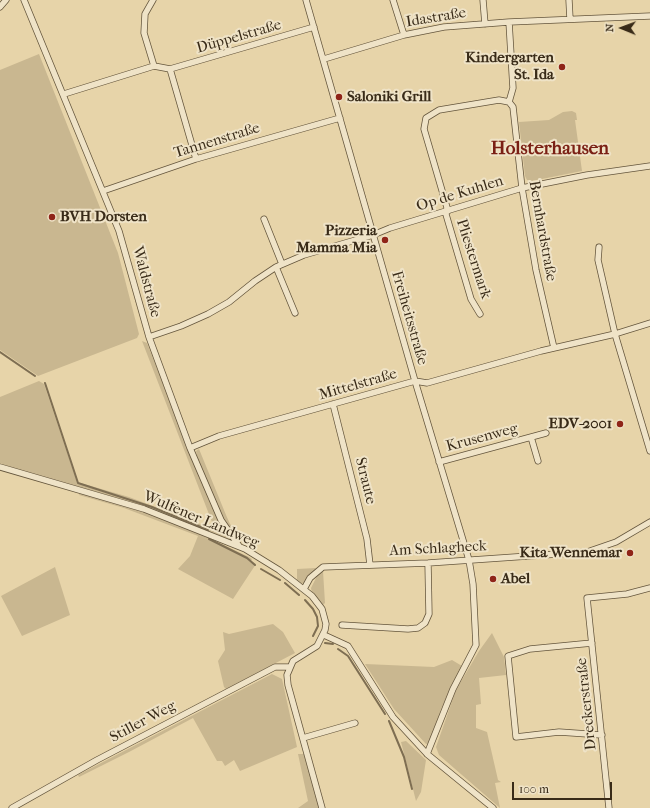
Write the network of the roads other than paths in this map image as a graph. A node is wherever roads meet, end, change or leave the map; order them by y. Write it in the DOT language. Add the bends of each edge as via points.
graph roads {
  1 [pos="6,0"];
  2 [pos="24,0"];
  3 [pos="153,0"];
  4 [pos="306,0"];
  5 [pos="393,0"];
  6 [pos="483,0"];
  7 [pos="569,0"];
  8 [pos="0,7"];
  9 [pos="650,16"];
  10 [pos="570,19"];
  11 [pos="509,22"];
  12 [pos="485,24"];
  13 [pos="314,27"];
  14 [pos="404,35"];
  15 [pos="324,58"];
  16 [pos="154,66"];
  17 [pos="170,69"];
  18 [pos="64,94"];
  19 [pos="509,102"];
  20 [pos="340,118"];
  21 [pos="196,159"];
  22 [pos="650,166"];
  23 [pos="522,188"];
  24 [pos="103,191"];
  25 [pos="447,211"];
  26 [pos="264,219"];
  27 [pos="373,235"];
  28 [pos="599,247"];
  29 [pos="282,264"];
  30 [pos="276,267"];
  31 [pos="295,313"];
  32 [pos="480,314"];
  33 [pos="650,323"];
  34 [pos="615,334"];
  35 [pos="149,337"];
  36 [pos="554,348"];
  37 [pos="415,381"];
  38 [pos="333,404"];
  39 [pos="546,433"];
  40 [pos="531,438"];
  41 [pos="190,448"];
  42 [pos="650,451"];
  43 [pos="538,461"];
  44 [pos="439,462"];
  45 [pos="0,467"];
  46 [pos="650,522"];
  47 [pos="239,546"];
  48 [pos="468,560"];
  49 [pos="428,563"];
  50 [pos="370,565"];
  51 [pos="650,588"];
  52 [pos="304,589"];
  53 [pos="342,625"];
  54 [pos="324,635"];
  55 [pos="592,643"];
  56 [pos="289,667"];
  57 [pos="355,723"];
  58 [pos="602,735"];
  59 [pos="302,738"];
  60 [pos="427,754"];
  61 [pos="12,808"];
  62 [pos="322,808"];
  63 [pos="493,808"];
  64 [pos="609,808"];
  1 -- 8 [label="street"];
  2 -- 18 [label="street, Waldstraße"];
  3 -- 16 [label="street" via="143,24"];
  4 -- 13 [label="street, Freiheitsstraße"];
  5 -- 14 [label="street"];
  6 -- 12 [label="street"];
  7 -- 10 [label="street"];
  9 -- 10 [label="street, Idastraße"];
  10 -- 11 [label="street, Idastraße"];
  11 -- 12 [label="street, Idastraße"];
  11 -- 19 [label="street, Bernhardstraße" via="513,88"];
  12 -- 14 [label="street, Idastraße" via="444,27"];
  13 -- 15 [label="street, Freiheitsstraße"];
  13 -- 17 [label="street, Düppelstraße"];
  14 -- 15 [label="street, Idastraße"];
  15 -- 20 [label="street, Freiheitsstraße"];
  16 -- 17 [label="street"];
  16 -- 18 [label="street"];
  17 -- 21 [label="street"];
  18 -- 24 [label="street, Waldstraße"];
  19 -- 23 [label="street, Bernhardstraße" via="513,107"];
  19 -- 25 [label="street, Pliestermark" via="499,100 439,110 426,118 424,129"];
  20 -- 21 [label="street, Tannenstraße"];
  20 -- 27 [label="street, Freiheitsstraße"];
  21 -- 24 [label="street, Tannenstraße"];
  22 -- 23 [label="street, Op de Kuhlen"];
  23 -- 25 [label="street, Op de Kuhlen"];
  23 -- 36 [label="street, Bernhardstraße" via="536,270"];
  24 -- 35 [label="street, Waldstraße" via="123,244"];
  25 -- 27 [label="street, Op de Kuhlen"];
  25 -- 32 [label="street, Pliestermark" via="470,298"];
  26 -- 29 [label="street"];
  27 -- 29 [label="street, Op de Kuhlen" via="304,254"];
  27 -- 37 [label="street, Freiheitsstraße"];
  28 -- 34 [label="street" via="598,260"];
  29 -- 30 [label="street, Op de Kuhlen"];
  30 -- 31 [label="street"];
  30 -- 35 [label="street, Op de Kuhlen" via="213,311"];
  33 -- 34 [label="street, Mittelstraße"];
  34 -- 36 [label="street, Mittelstraße"];
  34 -- 42 [label="street"];
  35 -- 41 [label="street, Waldstraße"];
  36 -- 37 [label="street, Mittelstraße" via="427,383"];
  37 -- 38 [label="street, Mittelstraße"];
  37 -- 44 [label="street, Freiheitsstraße"];
  38 -- 41 [label="street, Mittelstraße" via="219,436"];
  38 -- 50 [label="street, Straute" via="367,539"];
  39 -- 40 [label="street, Krusenweg"];
  40 -- 43 [label="street, Krusenweg"];
  40 -- 44 [label="street, Krusenweg"];
  41 -- 47 [label="street, Waldstraße" via="221,520"];
  44 -- 48 [label="street, Freiheitsstraße"];
  45 -- 47 [label="street, Wulfener Landweg" via="138,506"];
  46 -- 48 [label="street, Am Schlagheck" via="616,542 583,552"];
  47 -- 52 [label="street, Wulfener Landweg" via="279,570"];
  48 -- 49 [label="street, Am Schlagheck"];
  48 -- 60 [label="street, Freiheitsstraße" via="473,584 476,645 453,689"];
  49 -- 50 [label="street, Am Schlagheck"];
  49 -- 53 [label="street" via="429,614 425,623 418,628 408,629"];
  50 -- 52 [label="street, Am Schlagheck" via="322,567 310,578"];
  51 -- 55 [label="street, Dreckerstraße" via="627,594 587,598"];
  52 -- 54 [label="street, Wulfener Landweg" via="322,609 326,624"];
  54 -- 56 [label="street" via="317,646 293,661"];
  54 -- 60 [label="street" via="348,646 393,717"];
  55 -- 58 [label="street, Dreckerstraße"];
  55 -- 58 [label="street" via="530,649 508,656 516,737 559,732"];
  56 -- 59 [label="street" via="288,685"];
  56 -- 61 [label="street, Stiller Weg" via="275,667 97,760"];
  57 -- 59 [label="street"];
  58 -- 64 [label="street, Dreckerstraße"];
  59 -- 62 [label="street"];
  60 -- 63 [label="street"];
}
